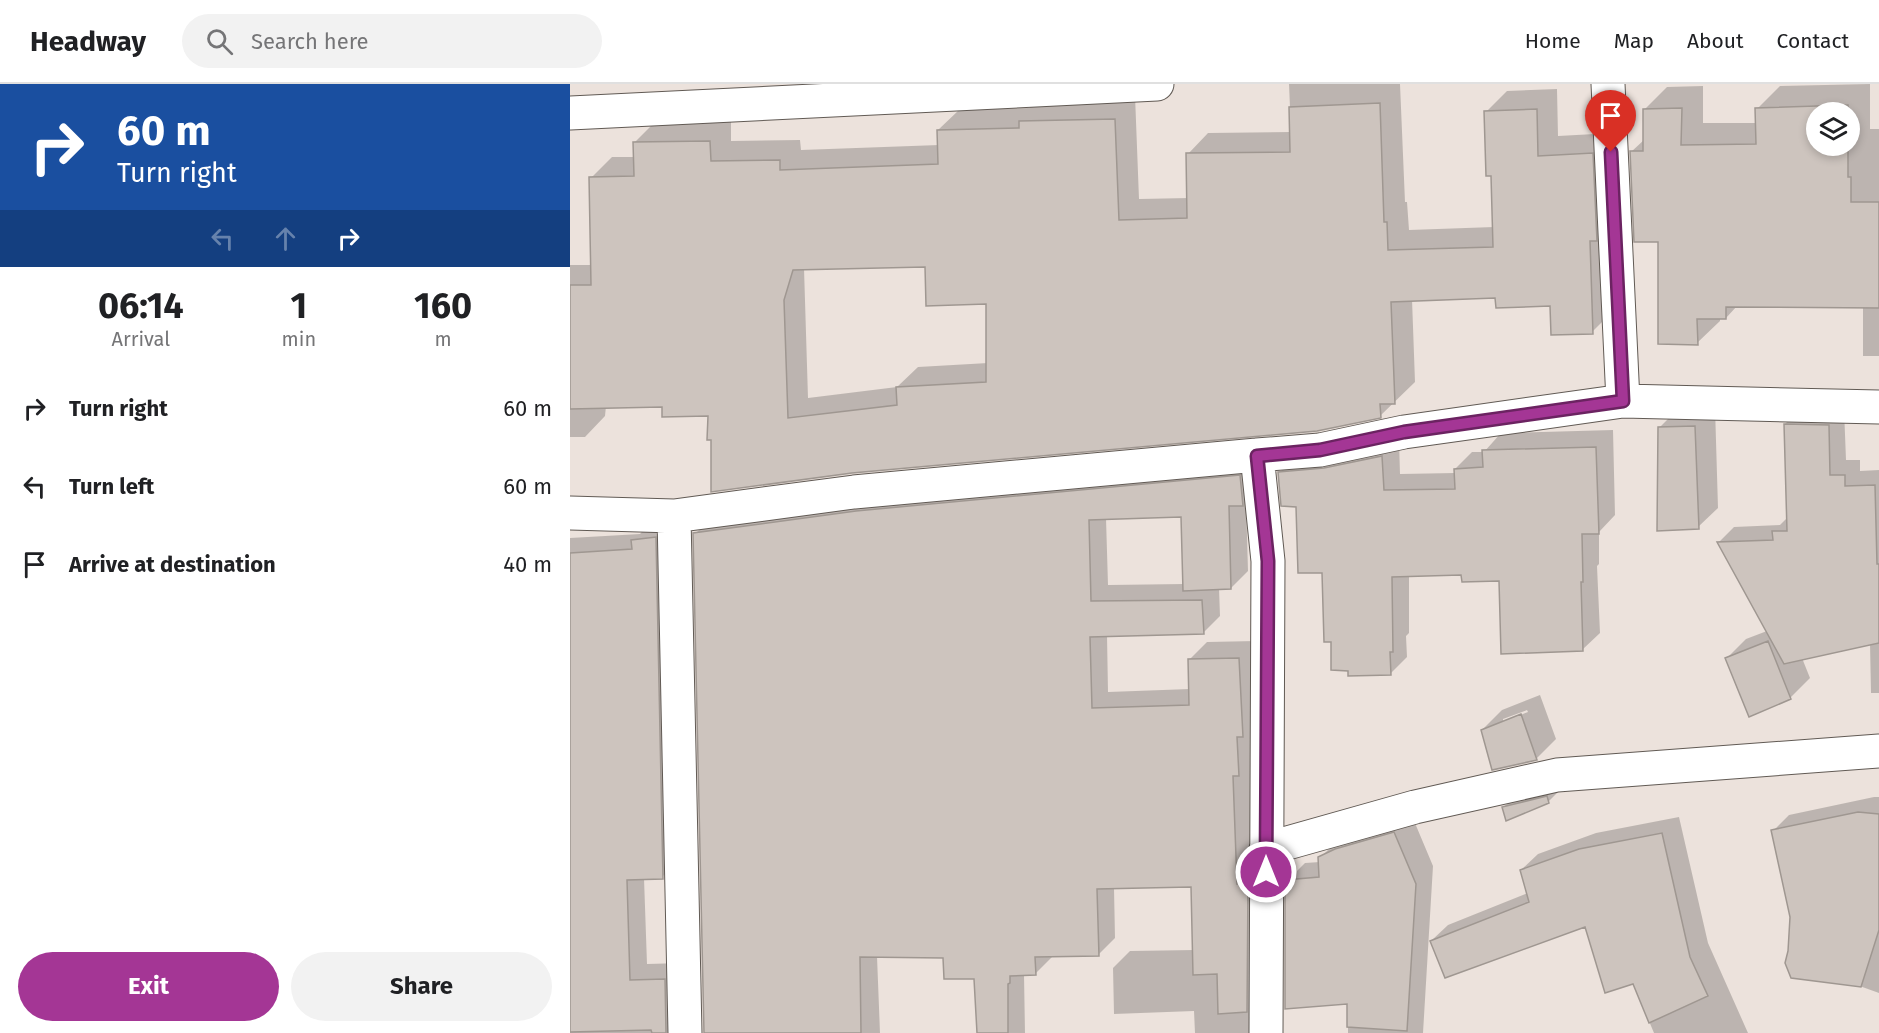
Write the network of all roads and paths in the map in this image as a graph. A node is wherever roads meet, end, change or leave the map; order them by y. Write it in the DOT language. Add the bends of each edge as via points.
graph roads {
  1 [pos="1157,84"];
  2 [pos="1608,84"];
  3 [pos="570,113"];
  4 [pos="1623,401"];
  5 [pos="1879,407"];
  6 [pos="1257,456"];
  7 [pos="570,513"];
  8 [pos="674,516"];
  9 [pos="1879,751"];
  10 [pos="1266,849"];
  11 [pos="685,1033"];
  12 [pos="1266,1033"];
  1 -- 3 [label="street"];
  2 -- 4 [label="street"];
  4 -- 5 [label="street"];
  4 -- 6 [label="street" via="1404,432 1320,450"];
  6 -- 8 [label="street" via="854,492"];
  6 -- 10 [label="street" via="1268,561"];
  7 -- 8 [label="street"];
  8 -- 11 [label="street"];
  9 -- 10 [label="street" via="1557,775 1415,807"];
  10 -- 12 [label="street"];
}
